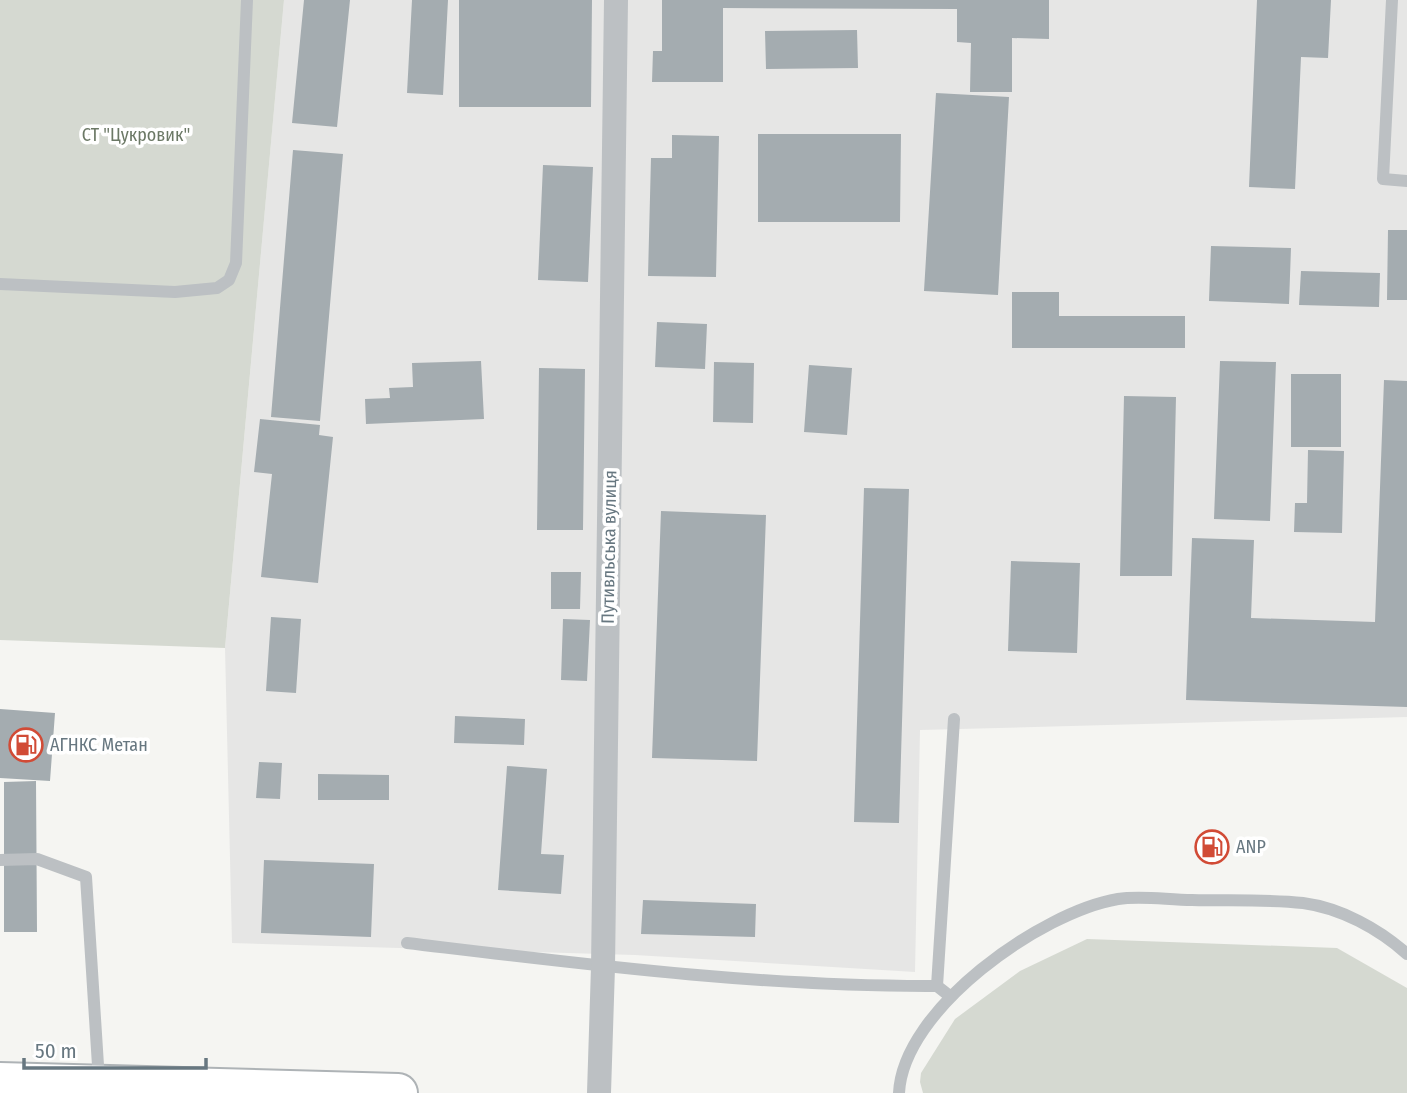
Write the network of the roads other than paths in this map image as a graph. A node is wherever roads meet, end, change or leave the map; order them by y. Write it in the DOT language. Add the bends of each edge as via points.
graph roads {
  1 [pos="247,0"];
  2 [pos="617,0"];
  3 [pos="1392,0"];
  4 [pos="1407,181"];
  5 [pos="0,284"];
  6 [pos="954,719"];
  7 [pos="0,860"];
  8 [pos="407,943"];
  9 [pos="1407,954"];
  10 [pos="603,967"];
  11 [pos="937,986"];
  12 [pos="951,997"];
  13 [pos="0,1082"];
  14 [pos="100,1084"];
  15 [pos="374,1092"];
  16 [pos="599,1093"];
  17 [pos="899,1093"];
  1 -- 5 [label="lane" via="236,263 229,280 218,288 175,292"];
  2 -- 10 [label="street, Путивльська вулиця"];
  3 -- 4 [label="lane" via="1383,179"];
  6 -- 11 [label="lane"];
  7 -- 14 [label="lane" via="37,859 86,877"];
  8 -- 10 [label="lane"];
  9 -- 12 [label="lane" via="1349,916 1304,904 1120,898 1084,908 1039,929 989,962"];
  10 -- 11 [label="lane" via="866,986"];
  10 -- 16 [label="street, Путивльська вулиця"];
  11 -- 12 [label="lane"];
  12 -- 17 [label="lane" via="914,1046 900,1075"];
  13 -- 14 [label="main road"];
  14 -- 15 [label="main road"];
}
